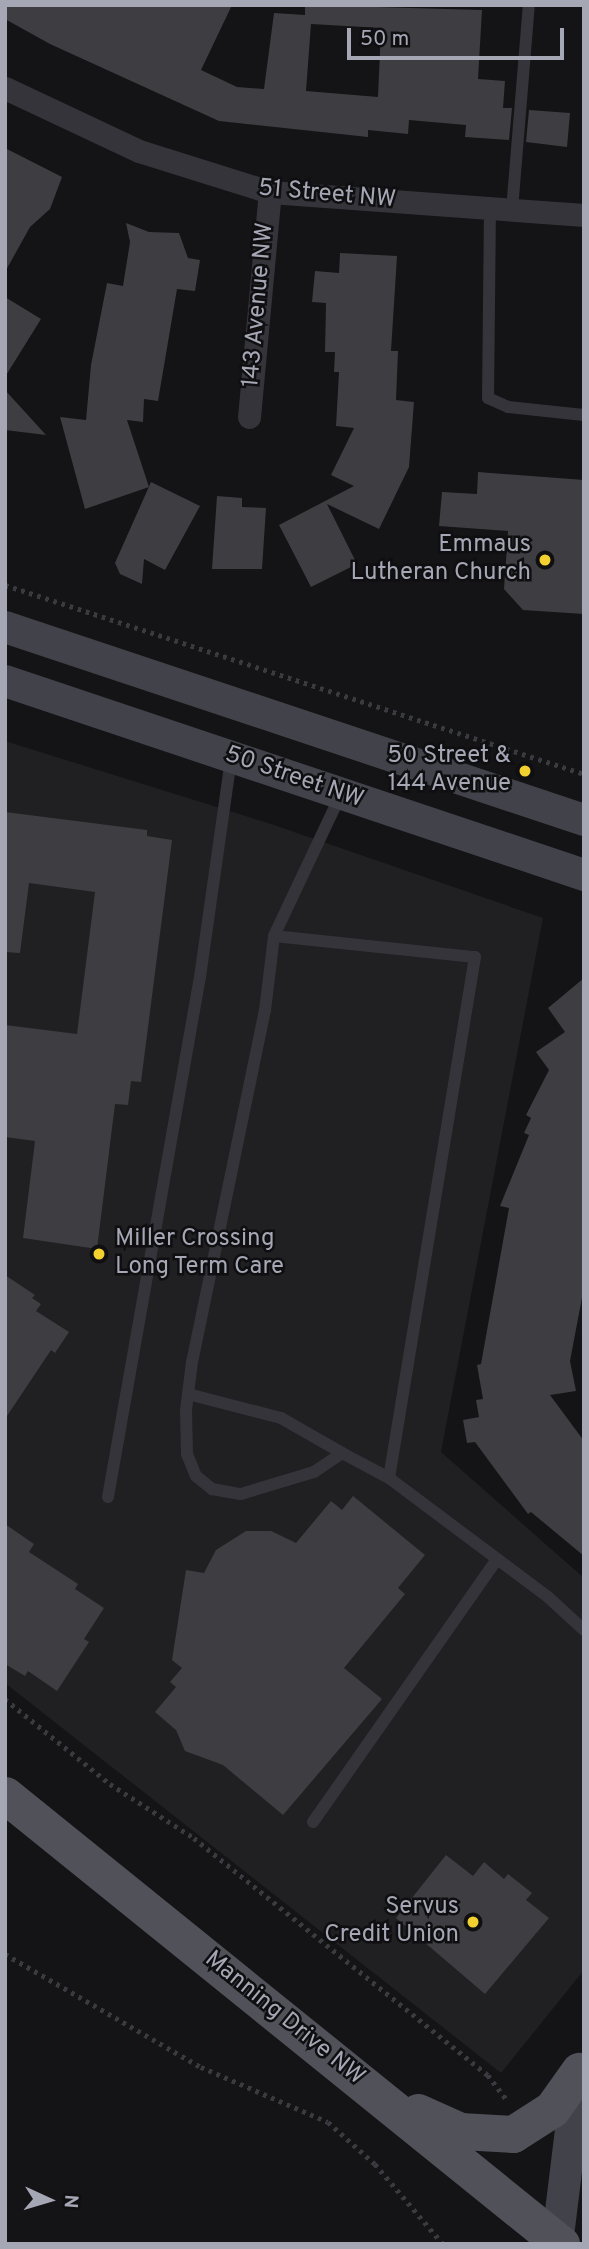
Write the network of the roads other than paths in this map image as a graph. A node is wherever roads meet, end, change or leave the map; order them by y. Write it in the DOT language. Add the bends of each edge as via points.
graph roads {
  1 [pos="528,5"];
  2 [pos="5,88"];
  3 [pos="270,192"];
  4 [pos="501,209"];
  5 [pos="584,215"];
  6 [pos="584,415"];
  7 [pos="249,418"];
  8 [pos="5,627"];
  9 [pos="5,681"];
  10 [pos="231,757"];
  11 [pos="341,794"];
  12 [pos="584,820"];
  13 [pos="584,875"];
  14 [pos="274,936"];
  15 [pos="188,1394"];
  16 [pos="342,1453"];
  17 [pos="389,1478"];
  18 [pos="108,1497"];
  19 [pos="497,1559"];
  20 [pos="584,1630"];
  21 [pos="5,1795"];
  22 [pos="313,1822"];
  23 [pos="581,2063"];
  24 [pos="373,2092"];
  25 [pos="559,2243"];
  1 -- 4 [label="lane"];
  2 -- 3 [label="street, 51 Street NW" via="139,151"];
  3 -- 4 [label="street, 51 Street NW"];
  3 -- 7 [label="street, 143 Avenue NW"];
  4 -- 5 [label="street, 51 Street NW"];
  4 -- 6 [label="lane" via="488,398 508,407"];
  8 -- 12 [label="main road"];
  9 -- 10 [label="main road, 50 Street NW"];
  10 -- 11 [label="main road, 50 Street NW"];
  10 -- 18 [label="lane" via="200,977"];
  11 -- 13 [label="main road, 50 Street NW"];
  11 -- 14 [label="lane"];
  14 -- 15 [label="lane" via="265,1010"];
  14 -- 17 [label="lane" via="475,957"];
  15 -- 16 [label="lane" via="281,1418"];
  15 -- 16 [label="lane" via="187,1454 196,1476 212,1489 241,1494 275,1485 314,1472"];
  16 -- 17 [label="lane"];
  17 -- 19 [label="lane"];
  19 -- 20 [label="lane"];
  19 -- 22 [label="lane"];
  21 -- 24 [label="main road, Manning Drive NW"];
  23 -- 24 [label="main road" via="552,2109 513,2134 460,2131"];
  23 -- 25 [label="main road"];
  24 -- 25 [label="main road, Manning Drive NW"];
}
